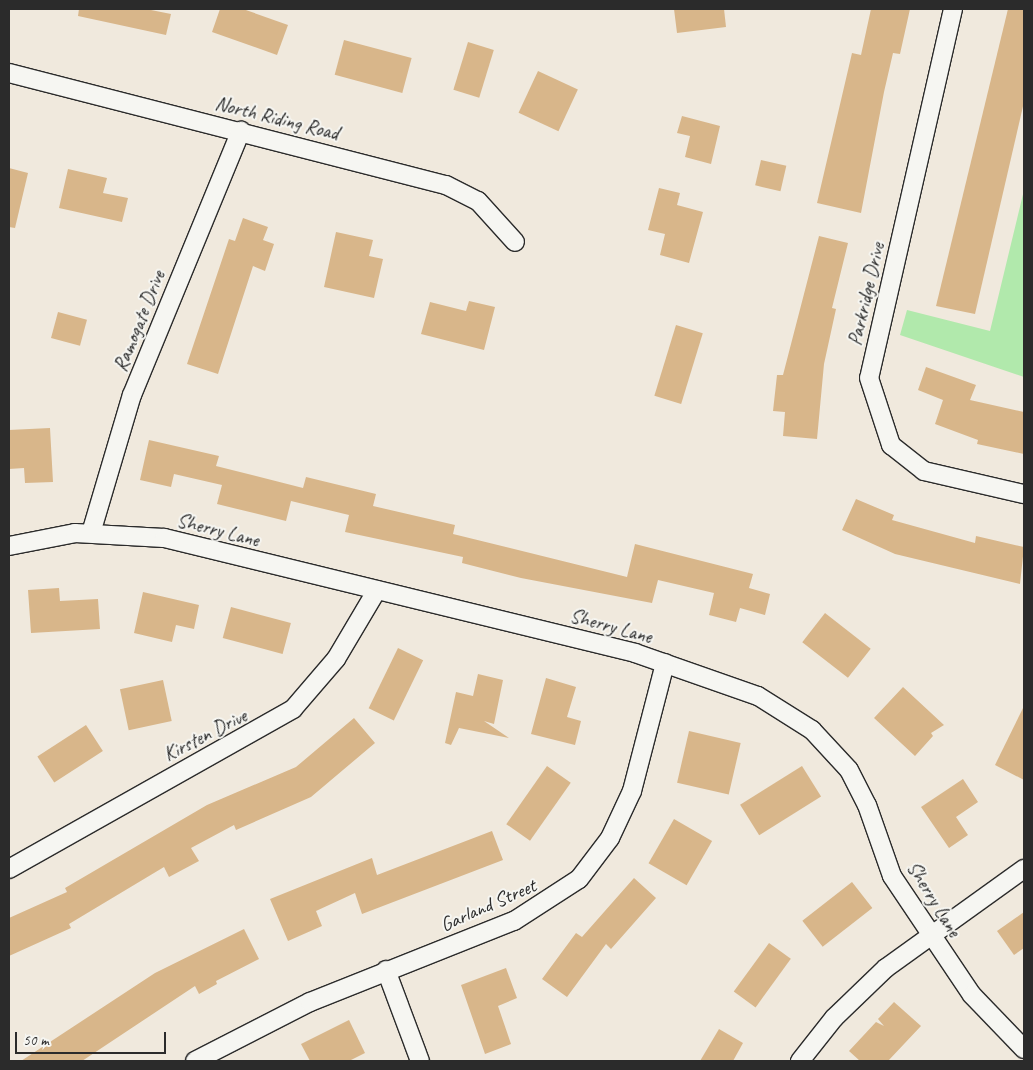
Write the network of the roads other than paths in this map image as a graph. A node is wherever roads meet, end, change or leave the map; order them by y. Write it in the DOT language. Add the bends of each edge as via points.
graph roads {
  1 [pos="953,9"];
  2 [pos="9,73"];
  3 [pos="241,130"];
  4 [pos="515,242"];
  5 [pos="1024,494"];
  6 [pos="91,533"];
  7 [pos="9,546"];
  8 [pos="376,590"];
  9 [pos="665,662"];
  10 [pos="1024,869"];
  11 [pos="9,870"];
  12 [pos="930,936"];
  13 [pos="386,970"];
  14 [pos="1024,1049"];
  15 [pos="195,1061"];
  16 [pos="420,1061"];
  17 [pos="800,1061"];
  1 -- 5 [label="street, Parkridge Drive" via="868,378 891,445 918,466"];
  2 -- 3 [label="street, North Riding Road"];
  3 -- 4 [label="street, North Riding Road" via="446,185 478,201"];
  3 -- 6 [label="street, Ramogate Drive" via="132,396"];
  6 -- 7 [label="street, Sherry Lane"];
  6 -- 8 [label="street, Sherry Lane" via="164,538"];
  8 -- 9 [label="street, Sherry Lane"];
  8 -- 11 [label="street, Kirsten Drive" via="336,659 293,709"];
  9 -- 12 [label="street, Sherry Lane" via="758,696 812,730 837,755 867,805 892,876"];
  9 -- 13 [label="street, Garland Street" via="632,791 610,838 579,879 514,921"];
  10 -- 12 [label="street"];
  12 -- 14 [label="street, Sherry Lane" via="972,995"];
  12 -- 17 [label="street" via="854,997"];
  13 -- 15 [label="street, Garland Street" via="310,1002"];
  13 -- 16 [label="street"];
}
